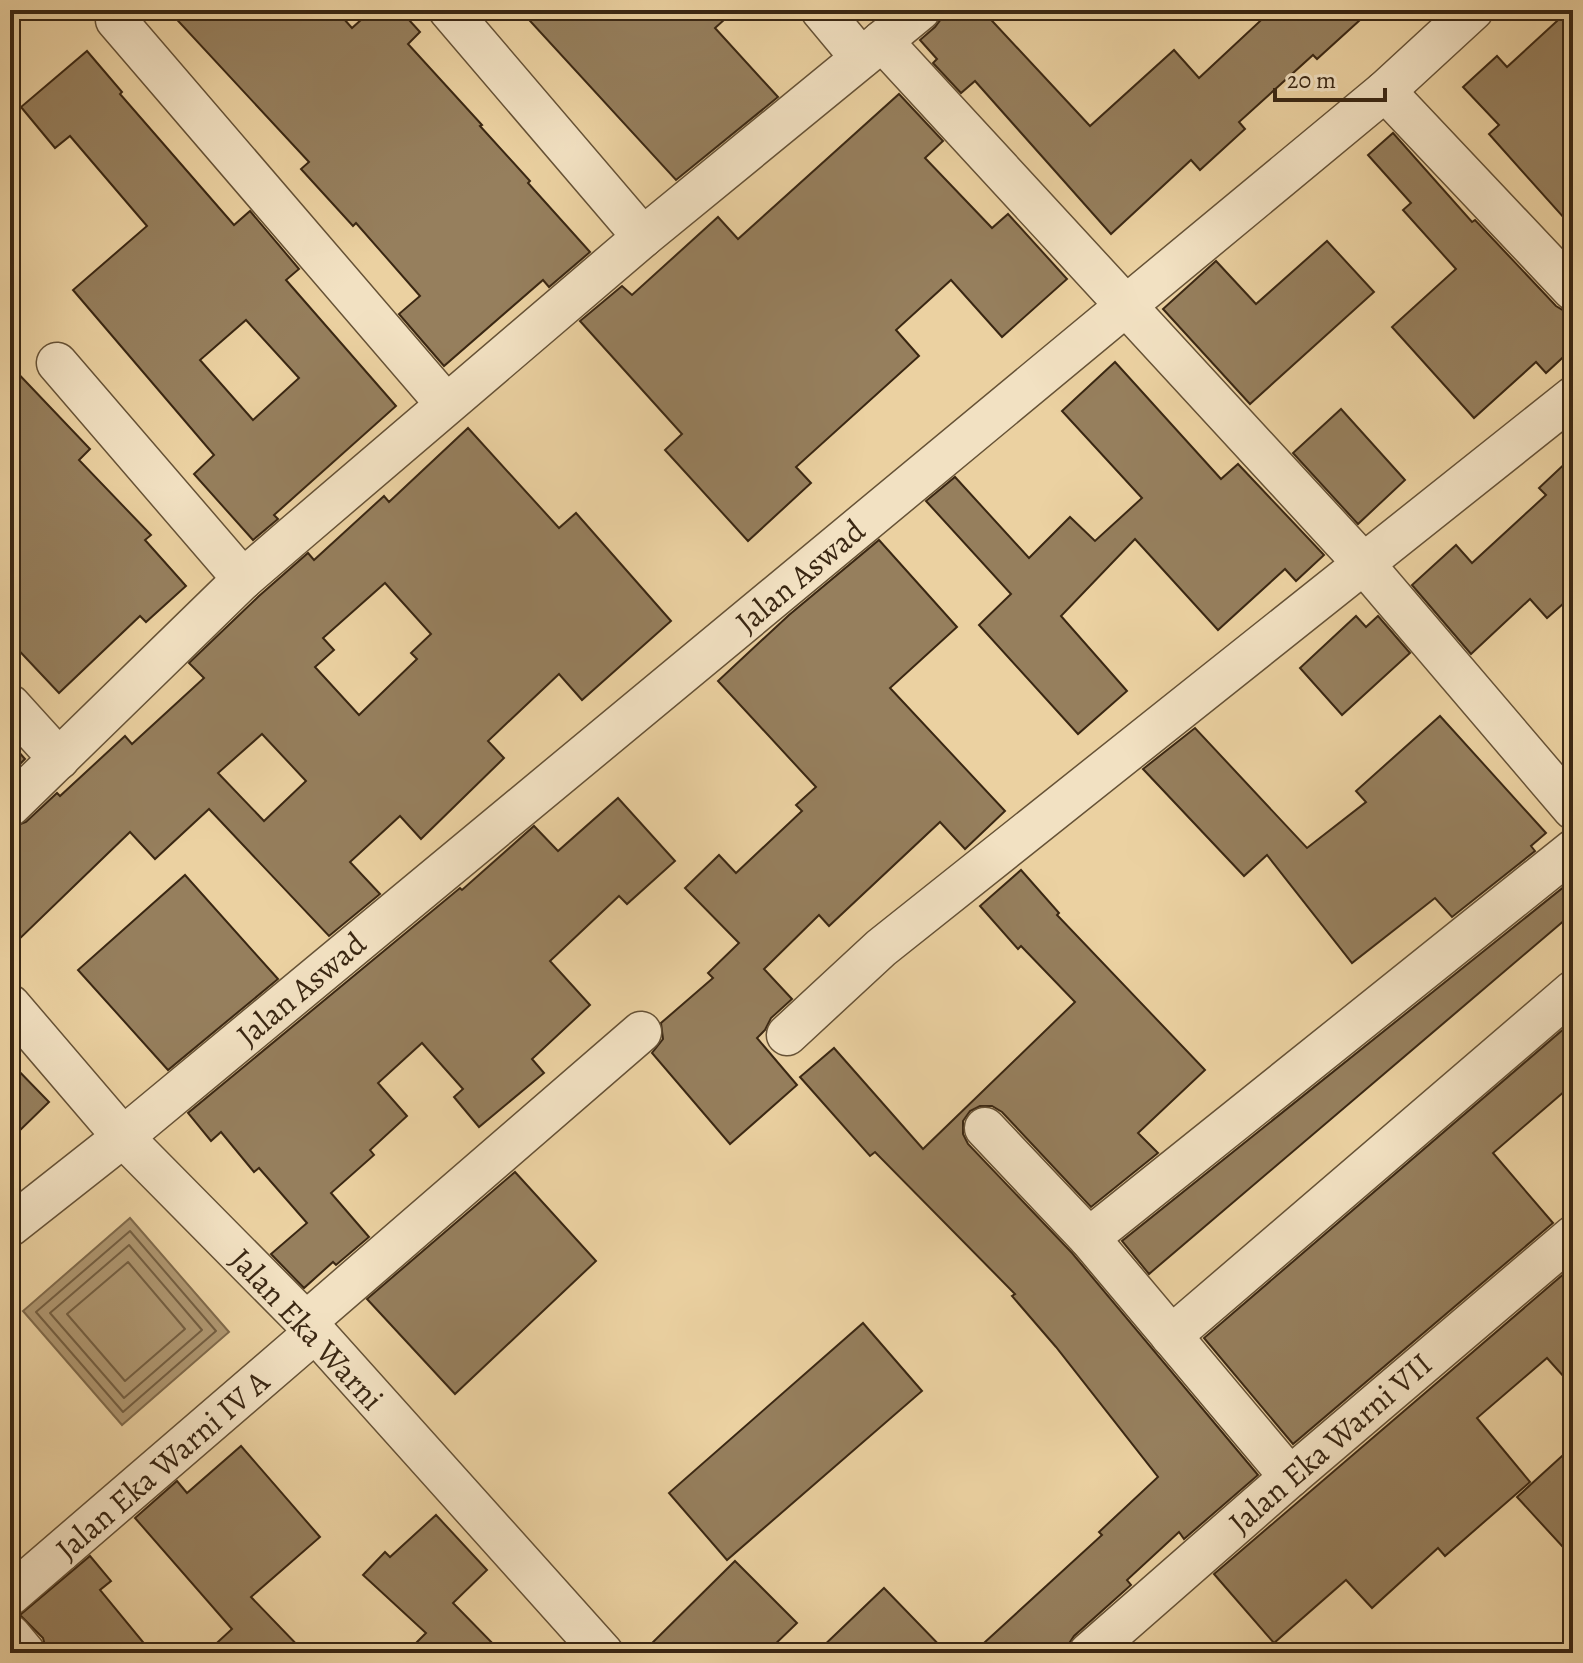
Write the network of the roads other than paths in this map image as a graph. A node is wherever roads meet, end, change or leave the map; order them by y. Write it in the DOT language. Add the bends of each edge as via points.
graph roads {
  1 [pos="449,10"];
  2 [pos="821,10"];
  3 [pos="920,10"];
  4 [pos="1473,10"];
  5 [pos="116,20"];
  6 [pos="872,49"];
  7 [pos="1385,91"];
  8 [pos="643,237"];
  9 [pos="1573,290"];
  10 [pos="1125,307"];
  11 [pos="57,363"];
  12 [pos="1573,397"];
  13 [pos="446,404"];
  14 [pos="1364,564"];
  15 [pos="243,579"];
  16 [pos="10,705"];
  17 [pos="59,759"];
  18 [pos="10,806"];
  19 [pos="1573,809"];
  20 [pos="1573,850"];
  21 [pos="1573,991"];
  22 [pos="10,1005"];
  23 [pos="641,1032"];
  24 [pos="787,1035"];
  25 [pos="985,1128"];
  26 [pos="123,1137"];
  27 [pos="10,1226"];
  28 [pos="1573,1236"];
  29 [pos="1089,1238"];
  30 [pos="309,1328"];
  31 [pos="1171,1336"];
  32 [pos="1290,1477"];
  33 [pos="10,1595"];
  34 [pos="10,1635"];
  35 [pos="583,1646"];
  36 [pos="25,1653"];
  37 [pos="1089,1653"];
  1 -- 8 [label="street"];
  2 -- 6 [label="street"];
  3 -- 6 [label="street"];
  4 -- 7 [label="street, Jalan Aswad"];
  5 -- 13 [label="street"];
  6 -- 8 [label="street"];
  6 -- 10 [label="street"];
  7 -- 9 [label="street"];
  7 -- 10 [label="street, Jalan Aswad"];
  8 -- 13 [label="street"];
  10 -- 14 [label="street"];
  10 -- 26 [label="street, Jalan Aswad"];
  11 -- 15 [label="street"];
  12 -- 14 [label="street"];
  13 -- 15 [label="street"];
  14 -- 19 [label="street"];
  14 -- 24 [label="street" via="881,948"];
  15 -- 17 [label="street"];
  16 -- 17 [label="street"];
  17 -- 18 [label="street"];
  20 -- 29 [label="street"];
  21 -- 31 [label="street"];
  22 -- 26 [label="street, Jalan Eka Warni"];
  23 -- 30 [label="street, Jalan Eka Warni IV A"];
  25 -- 29 [label="street"];
  26 -- 27 [label="street, Jalan Aswad"];
  26 -- 30 [label="street, Jalan Eka Warni"];
  28 -- 32 [label="street, Jalan Eka Warni VII"];
  29 -- 31 [label="street"];
  30 -- 33 [label="street, Jalan Eka Warni IV A"];
  30 -- 35 [label="street, Jalan Eka Warni"];
  31 -- 32 [label="street"];
  32 -- 37 [label="street, Jalan Eka Warni VII"];
  34 -- 36 [label="street"];
}
